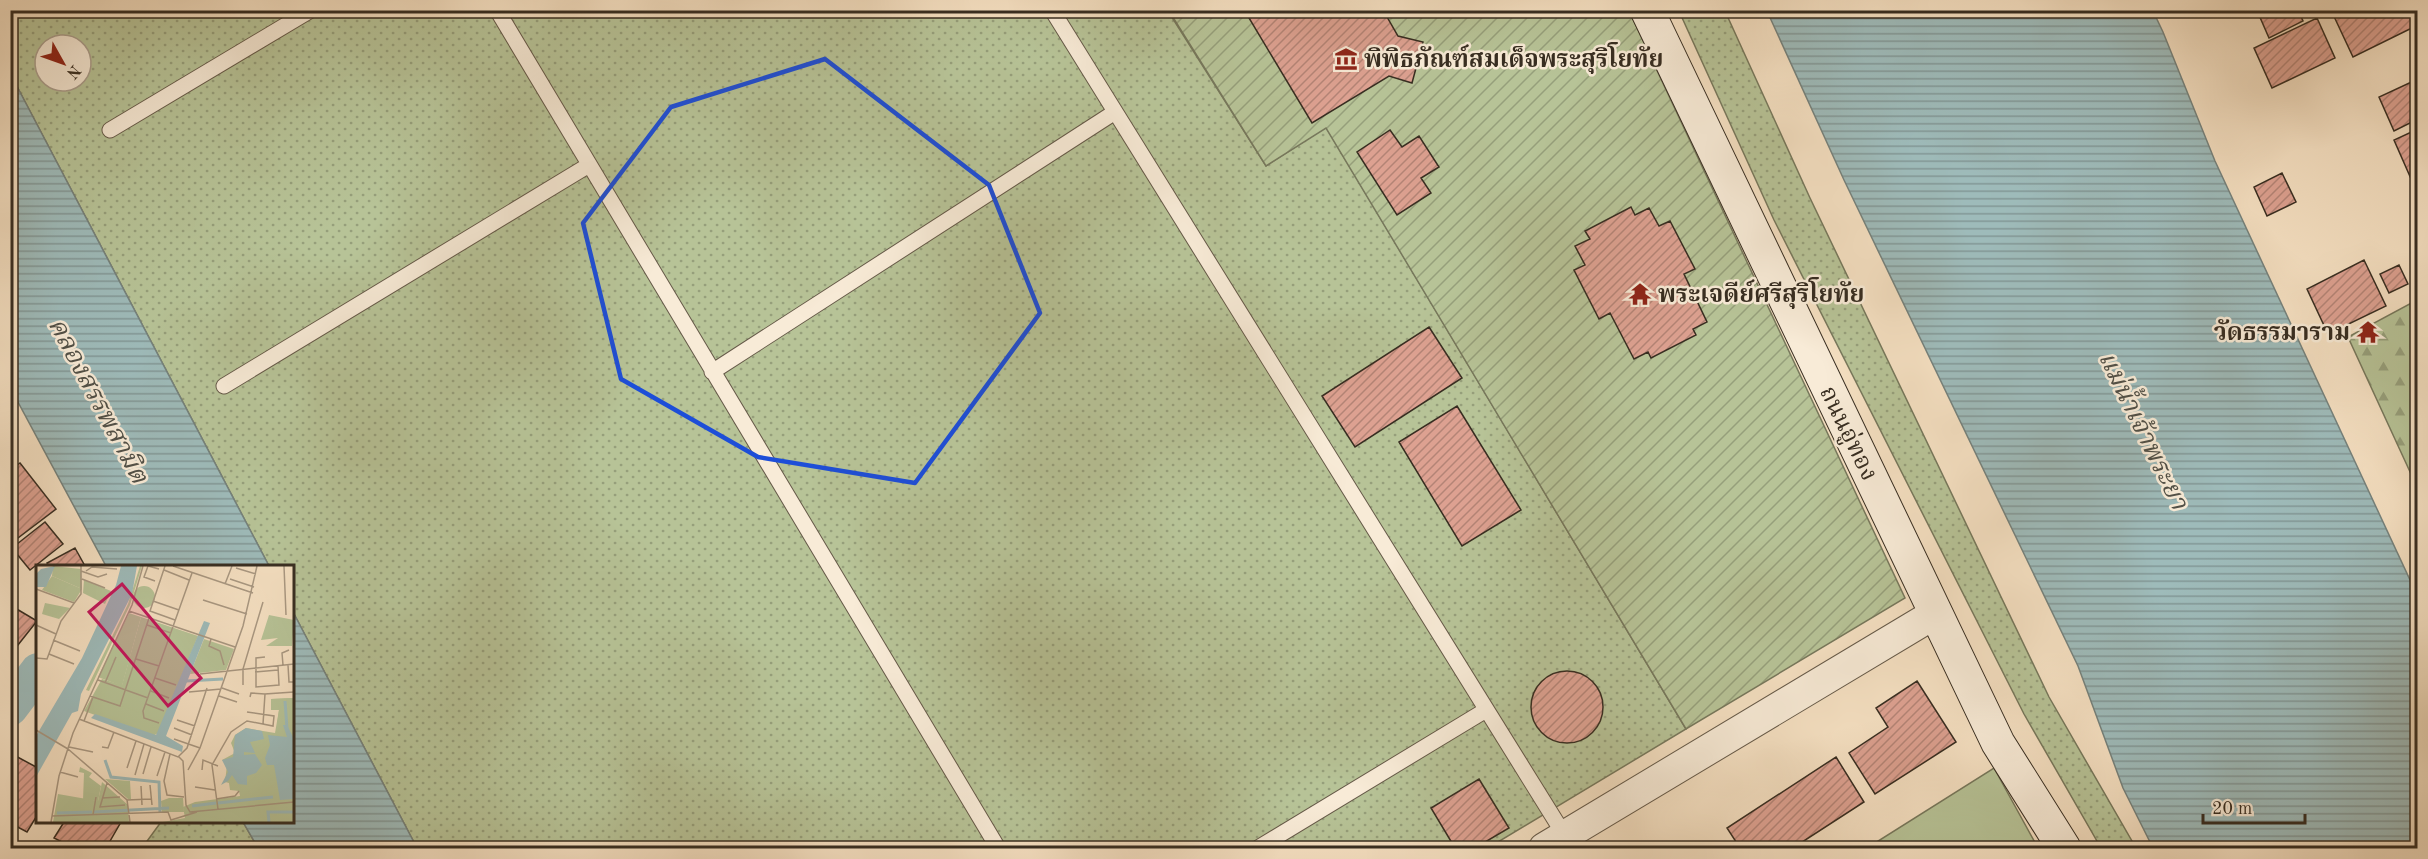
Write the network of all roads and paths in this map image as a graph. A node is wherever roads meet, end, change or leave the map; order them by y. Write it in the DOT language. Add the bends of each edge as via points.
graph roads {
  1 [pos="311,10"];
  2 [pos="497,10"];
  3 [pos="1052,10"];
  4 [pos="1647,10"];
  5 [pos="1115,112"];
  6 [pos="110,130"];
  7 [pos="589,165"];
  8 [pos="712,372"];
  9 [pos="224,386"];
  10 [pos="1936,613"];
  11 [pos="1486,710"];
  12 [pos="1554,842"];
  13 [pos="998,849"];
  14 [pos="1258,849"];
  15 [pos="2064,849"];
  1 -- 6 [label="lane"];
  2 -- 7 [label="lane"];
  3 -- 5 [label="lane"];
  4 -- 10 [label="main road, ถนนอู่ทอง"];
  5 -- 8 [label="lane"];
  5 -- 11 [label="lane"];
  7 -- 8 [label="lane"];
  7 -- 9 [label="lane"];
  8 -- 13 [label="lane"];
  10 -- 12 [label="street"];
  10 -- 15 [label="main road, ถนนอู่ทอง" via="1998,743"];
  11 -- 12 [label="lane"];
  11 -- 14 [label="lane"];
}
